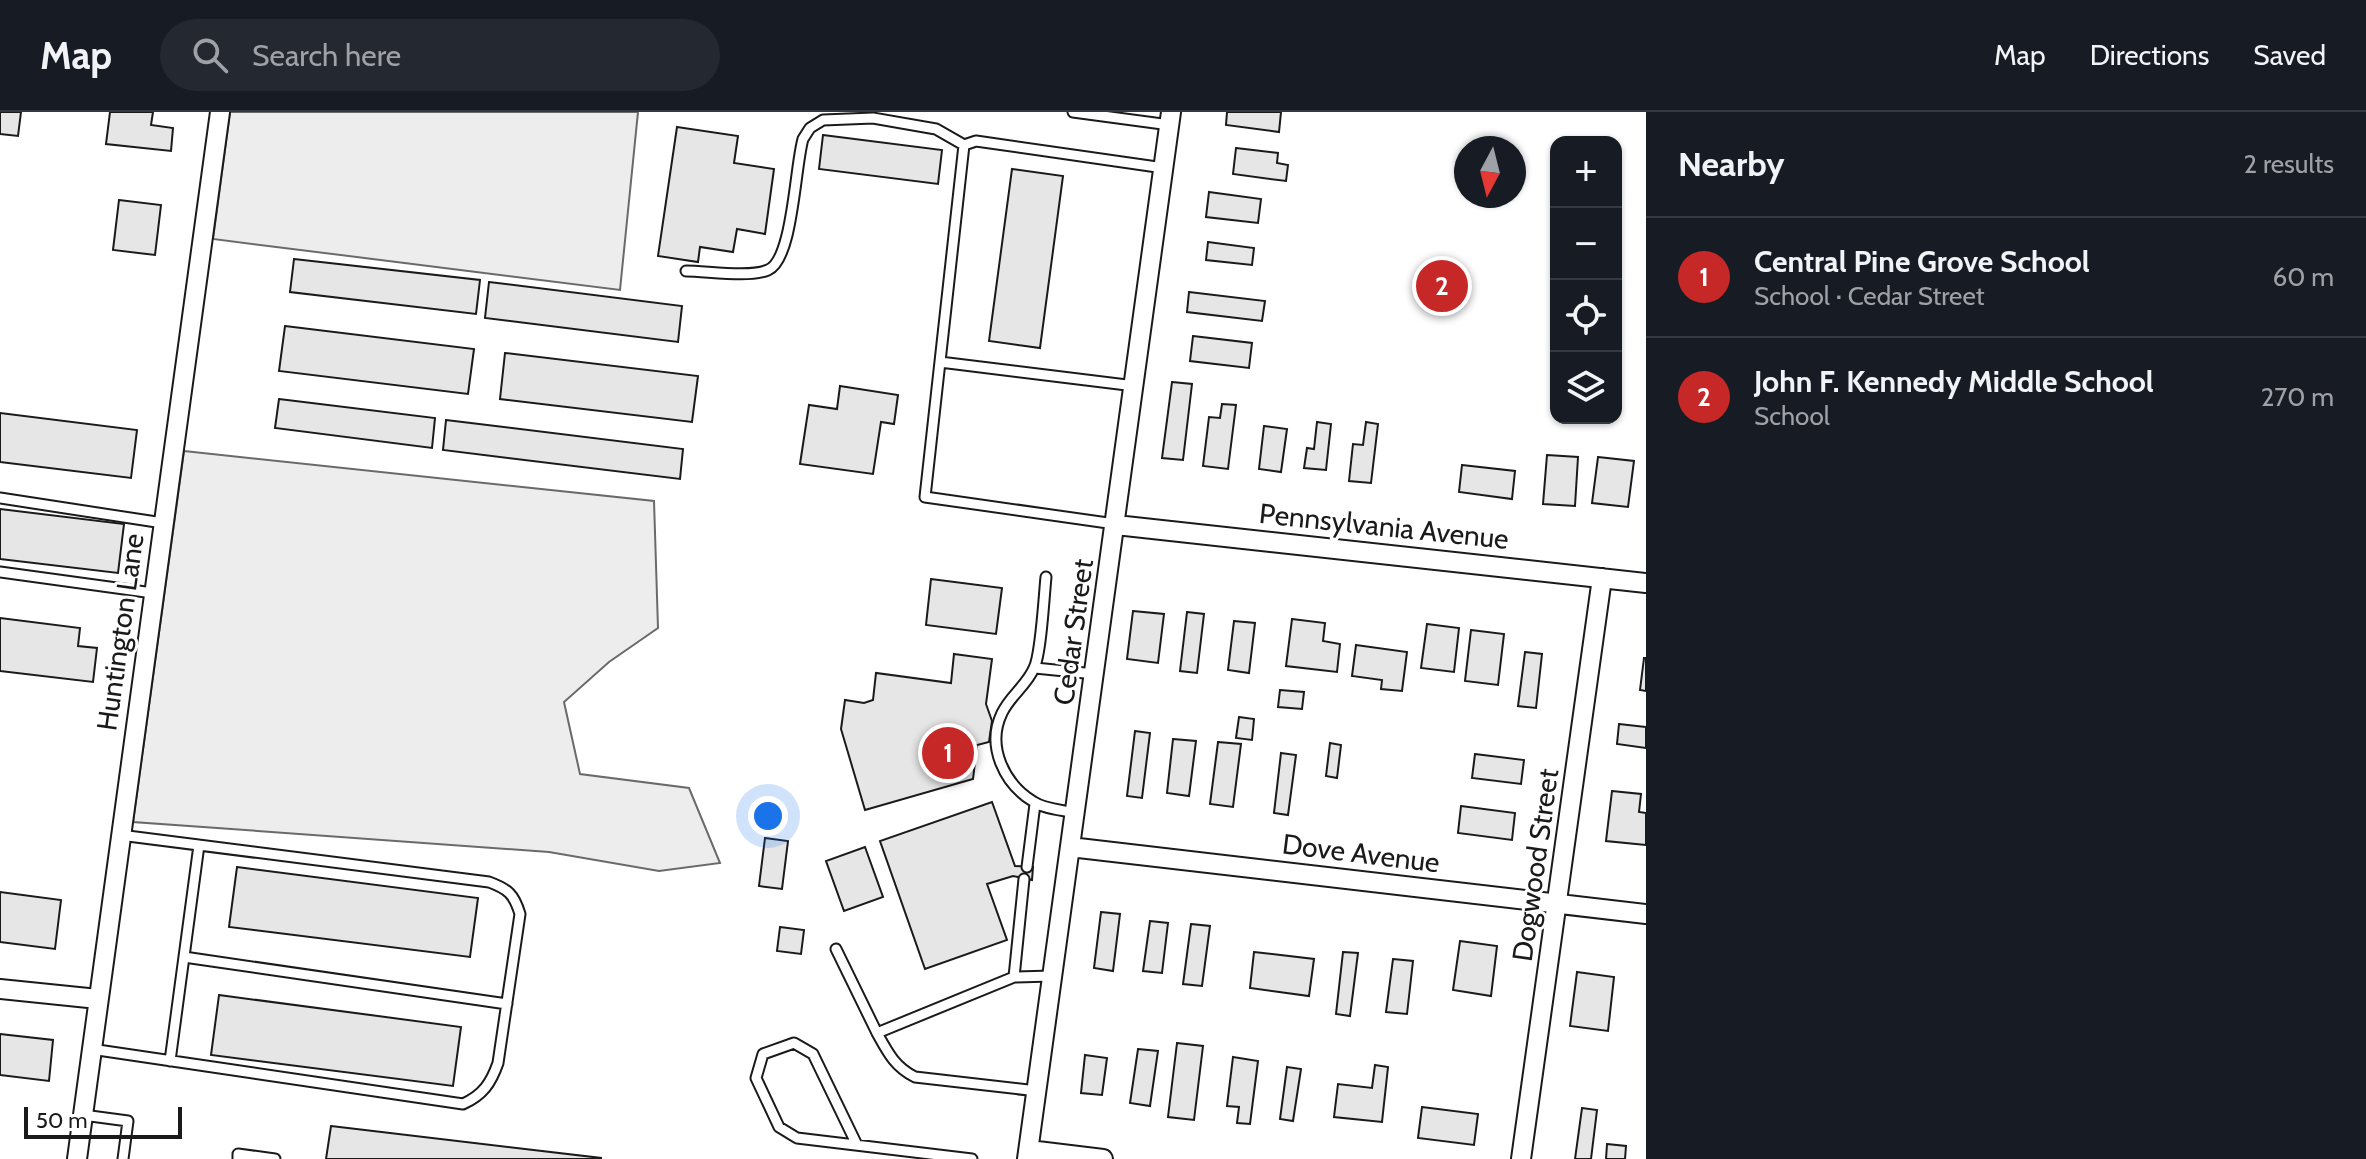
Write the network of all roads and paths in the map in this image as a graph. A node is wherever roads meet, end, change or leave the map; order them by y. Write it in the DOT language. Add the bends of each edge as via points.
graph roads {
  1 [pos="220,112"];
  2 [pos="1073,112"];
  3 [pos="1170,118"];
  4 [pos="964,145"];
  5 [pos="1164,168"];
  6 [pos="686,271"];
  7 [pos="940,362"];
  8 [pos="1135,386"];
  9 [pos="0,498"];
  10 [pos="163,523"];
  11 [pos="1116,525"];
  12 [pos="0,572"];
  13 [pos="1046,577"];
  14 [pos="1602,578"];
  15 [pos="1646,583"];
  16 [pos="153,593"];
  17 [pos="1035,668"];
  18 [pos="1095,674"];
  19 [pos="1035,804"];
  20 [pos="1075,813"];
  21 [pos="120,835"];
  22 [pos="199,845"];
  23 [pos="1070,847"];
  24 [pos="1027,867"];
  25 [pos="1024,879"];
  26 [pos="1558,905"];
  27 [pos="1646,914"];
  28 [pos="836,949"];
  29 [pos="184,957"];
  30 [pos="1052,976"];
  31 [pos="1014,977"];
  32 [pos="0,989"];
  33 [pos="98,999"];
  34 [pos="507,1004"];
  35 [pos="877,1033"];
  36 [pos="91,1049"];
  37 [pos="170,1061"];
  38 [pos="1037,1091"];
  39 [pos="82,1115"];
  40 [pos="857,1145"];
  41 [pos="1028,1154"];
  42 [pos="77,1159"];
  43 [pos="123,1159"];
  44 [pos="238,1159"];
  45 [pos="275,1159"];
  46 [pos="972,1159"];
  47 [pos="1103,1159"];
  48 [pos="1521,1159"];
  1 -- 10 [label="street, Huntington Lane"];
  2 -- 3 [label="lane"];
  3 -- 5 [label="street, Cedar Street"];
  4 -- 5 [label="lane" via="976,141"];
  4 -- 6 [label="lane" via="920,126 873,118 823,120 810,128 800,149 785,246 777,264 767,271"];
  4 -- 7 [label="lane"];
  5 -- 8 [label="street, Cedar Street"];
  7 -- 8 [label="lane"];
  7 -- 11 [label="lane" via="925,497"];
  8 -- 11 [label="street, Cedar Street"];
  9 -- 10 [label="lane"];
  10 -- 16 [label="street, Huntington Lane"];
  11 -- 14 [label="street, Pennsylvania Avenue"];
  11 -- 18 [label="street, Cedar Street"];
  12 -- 16 [label="lane"];
  13 -- 17 [label="lane"];
  14 -- 15 [label="street, Pennsylvania Avenue"];
  14 -- 26 [label="street, Dogwood Street"];
  16 -- 21 [label="street, Huntington Lane"];
  17 -- 18 [label="lane"];
  17 -- 19 [label="lane" via="1000,716 996,749 1011,782"];
  18 -- 20 [label="street, Cedar Street"];
  19 -- 20 [label="lane"];
  19 -- 24 [label="lane"];
  20 -- 23 [label="street, Cedar Street"];
  21 -- 22 [label="lane"];
  21 -- 33 [label="street, Huntington Lane"];
  22 -- 29 [label="lane"];
  22 -- 34 [label="lane" via="506,888 520,914"];
  23 -- 26 [label="street, Dove Avenue"];
  23 -- 30 [label="street, Cedar Street"];
  25 -- 31 [label="lane"];
  26 -- 27 [label="street, Dove Avenue"];
  26 -- 48 [label="street, Dogwood Street"];
  28 -- 35 [label="lane"];
  29 -- 34 [label="lane"];
  29 -- 37 [label="lane"];
  30 -- 31 [label="lane"];
  30 -- 38 [label="street, Cedar Street"];
  31 -- 35 [label="lane"];
  32 -- 33 [label="street"];
  33 -- 36 [label="street, Huntington Lane"];
  34 -- 37 [label="lane" via="492,1079 483,1093 463,1104"];
  35 -- 38 [label="lane" via="893,1062 915,1077"];
  36 -- 37 [label="lane"];
  36 -- 39 [label="street, Huntington Lane"];
  38 -- 41 [label="street, Cedar Street"];
  39 -- 42 [label="street, Huntington Lane"];
  39 -- 43 [label="lane" via="128,1121"];
  40 -- 40 [label="lane" via="797,1138 779,1127 756,1078 763,1054 794,1043 813,1054"];
  40 -- 46 [label="lane"];
  41 -- 47 [label="street"];
  44 -- 45 [label="lane" via="238,1154"];
}
